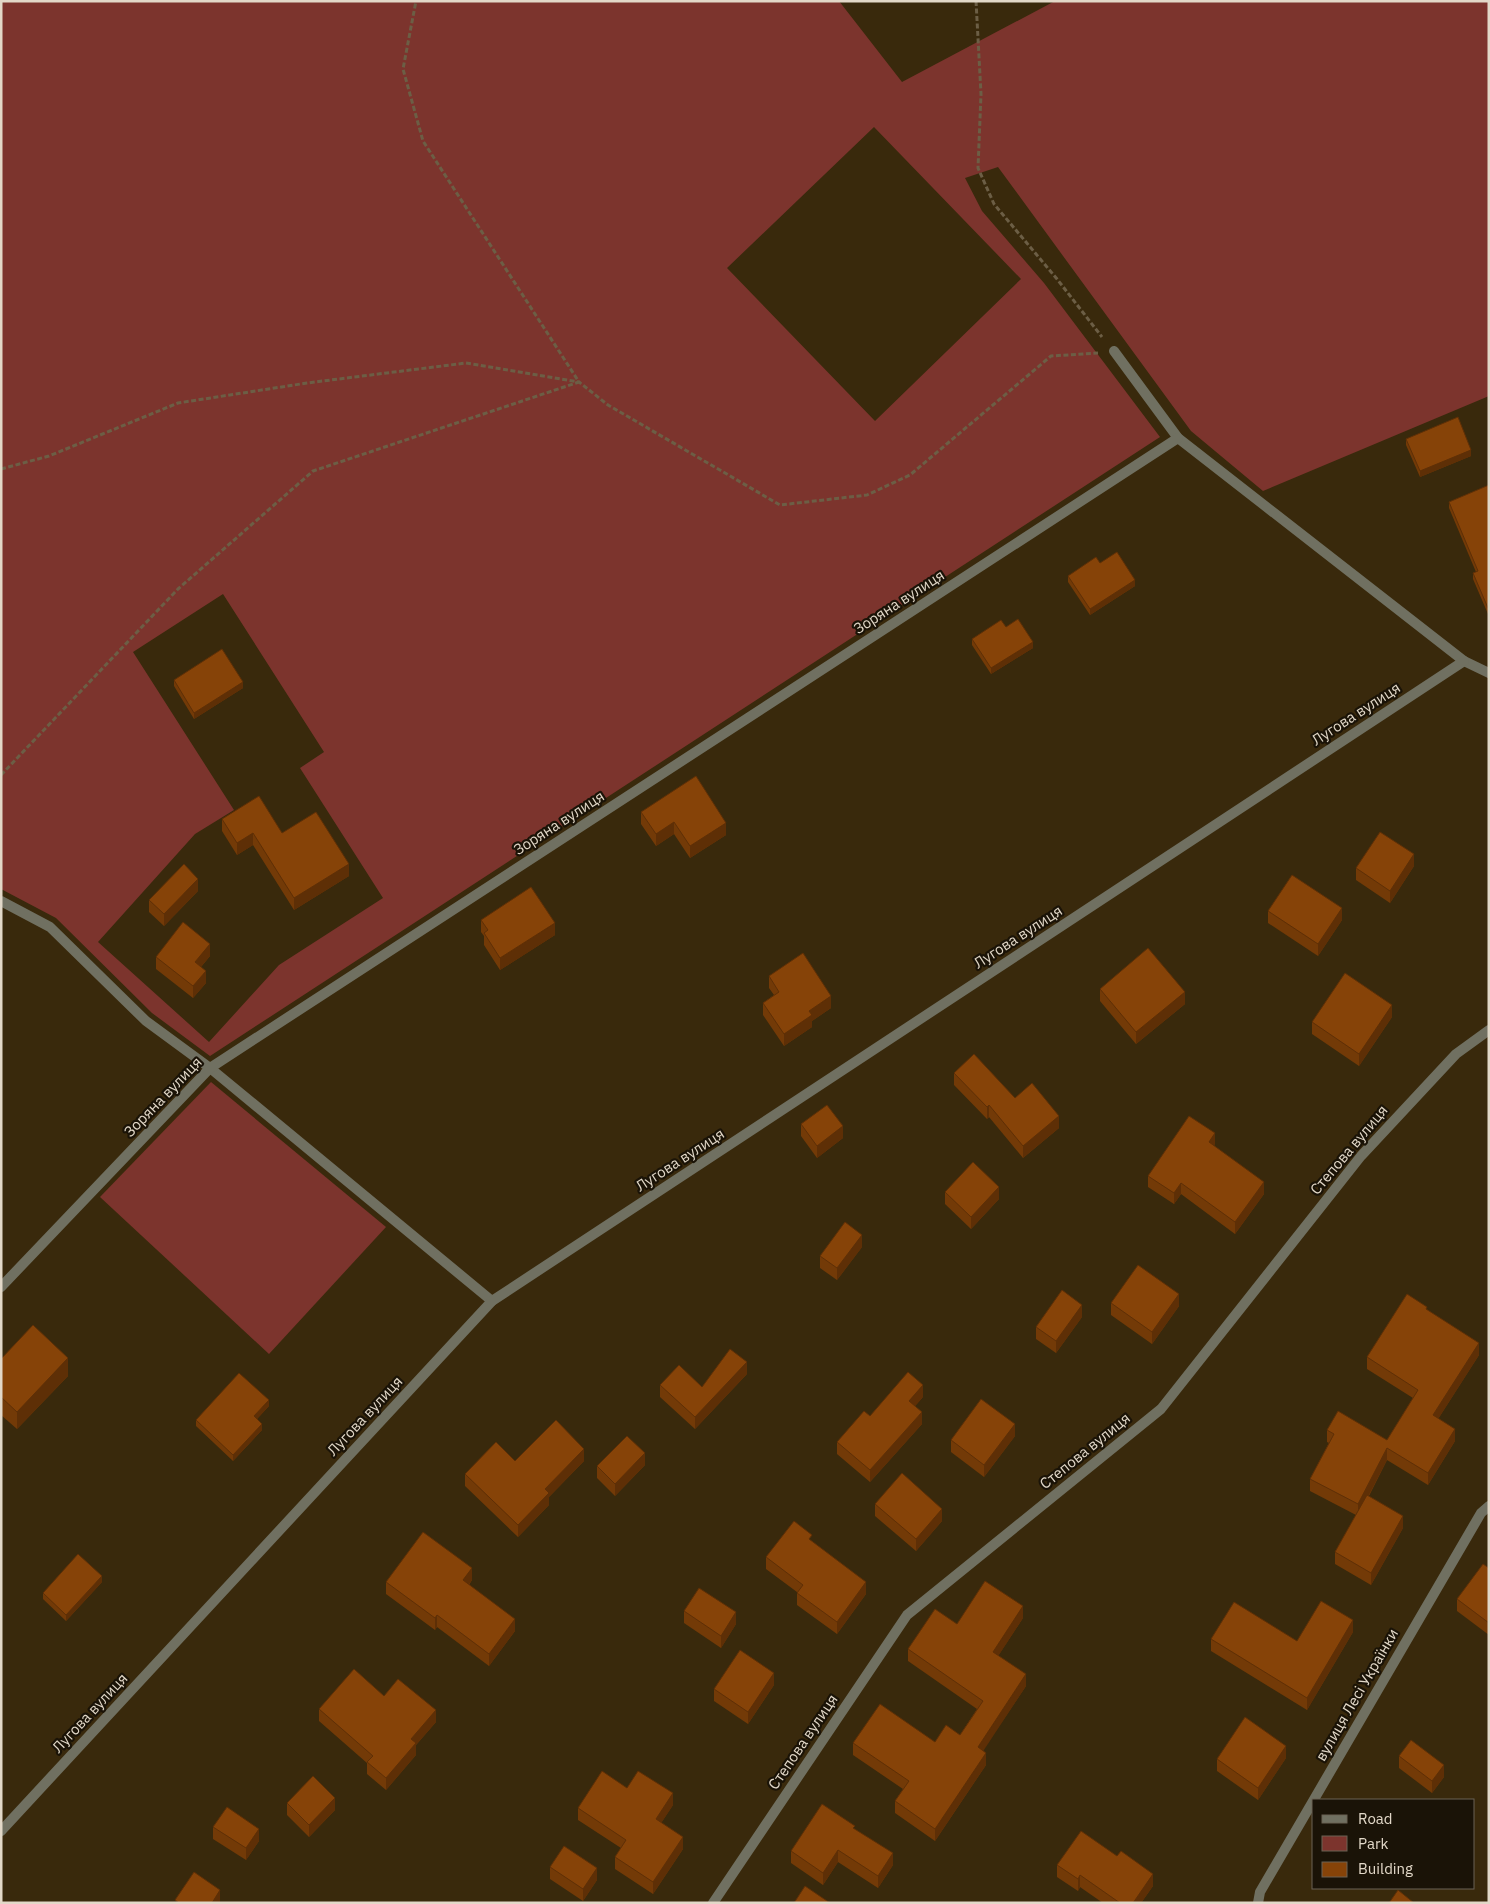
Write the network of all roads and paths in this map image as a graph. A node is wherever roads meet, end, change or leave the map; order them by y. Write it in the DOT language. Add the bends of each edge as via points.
graph roads {
  1 [pos="416,1"];
  2 [pos="976,1"];
  3 [pos="1114,351"];
  4 [pos="579,382"];
  5 [pos="1178,438"];
  6 [pos="1,469"];
  7 [pos="1464,661"];
  8 [pos="1489,672"];
  9 [pos="1,775"];
  10 [pos="1,901"];
  11 [pos="1489,1030"];
  12 [pos="210,1068"];
  13 [pos="1,1287"];
  14 [pos="492,1301"];
  15 [pos="1489,1506"];
  16 [pos="1314,1799"];
  17 [pos="1312,1802"];
  18 [pos="1,1831"];
  19 [pos="713,1903"];
  20 [pos="1258,1903"];
  1 -- 4 [label="path" via="403,69 423,141"];
  2 -- 3 [label="path" via="981,94 978,168 994,204"];
  3 -- 4 [label="path" via="1051,356 910,475 876,491 867,495 780,505 608,406"];
  3 -- 5 [label="street"];
  4 -- 6 [label="path" via="466,362 252,391 178,403 49,456"];
  4 -- 9 [label="path" via="313,471 178,589"];
  5 -- 7 [label="street"];
  5 -- 12 [label="street, Зоряна вулиця"];
  7 -- 8 [label="street"];
  7 -- 14 [label="street, Лугова вулиця"];
  10 -- 12 [label="street" via="50,927 146,1021"];
  11 -- 19 [label="street, Степова вулиця" via="1456,1054 1361,1156 1161,1408 907,1615"];
  12 -- 13 [label="street, Зоряна вулиця"];
  12 -- 14 [label="street"];
  14 -- 18 [label="street, Лугова вулиця"];
  15 -- 16 [label="street, вулиця Лесі Українки" via="1470,1530"];
  17 -- 20 [label="street, вулиця Лесі Українки" via="1260,1892"];
}
